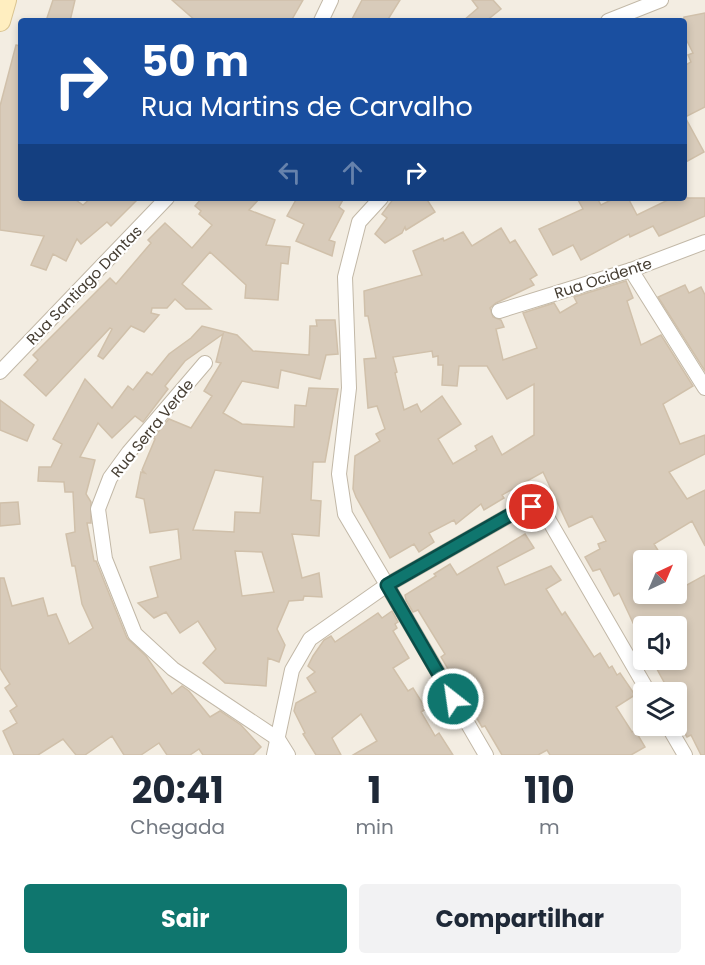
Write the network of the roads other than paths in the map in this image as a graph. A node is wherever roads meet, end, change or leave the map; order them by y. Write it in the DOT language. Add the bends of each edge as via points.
graph roads {
  1 [pos="6,0"];
  2 [pos="331,0"];
  3 [pos="661,0"];
  4 [pos="322,18"];
  5 [pos="616,18"];
  6 [pos="0,21"];
  7 [pos="164,201"];
  8 [pos="378,201"];
  9 [pos="705,242"];
  10 [pos="631,270"];
  11 [pos="499,310"];
  12 [pos="205,363"];
  13 [pos="0,372"];
  14 [pos="705,387"];
  15 [pos="387,585"];
  16 [pos="643,682"];
  17 [pos="674,736"];
  18 [pos="278,740"];
  19 [pos="274,755"];
  20 [pos="288,755"];
  21 [pos="486,755"];
  22 [pos="685,755"];
  1 -- 6 [label="main road"];
  2 -- 4 [label="street"];
  3 -- 5 [label="street"];
  7 -- 13 [label="street, Rua Santiago Dantas"];
  8 -- 15 [label="street" via="359,222 345,277 349,388 339,474 345,514"];
  9 -- 10 [label="street, Rua Ocidente"];
  10 -- 11 [label="street, Rua Ocidente"];
  10 -- 14 [label="street"];
  12 -- 18 [label="street, Rua Serra Verde" via="110,478 98,509 105,559 135,634 173,669"];
  15 -- 16 [label="street" via="517,511 532,507 548,517"];
  15 -- 18 [label="street" via="310,639 292,670"];
  15 -- 21 [label="street"];
  17 -- 22 [label="street"];
  18 -- 19 [label="street"];
  18 -- 20 [label="street"];
}
